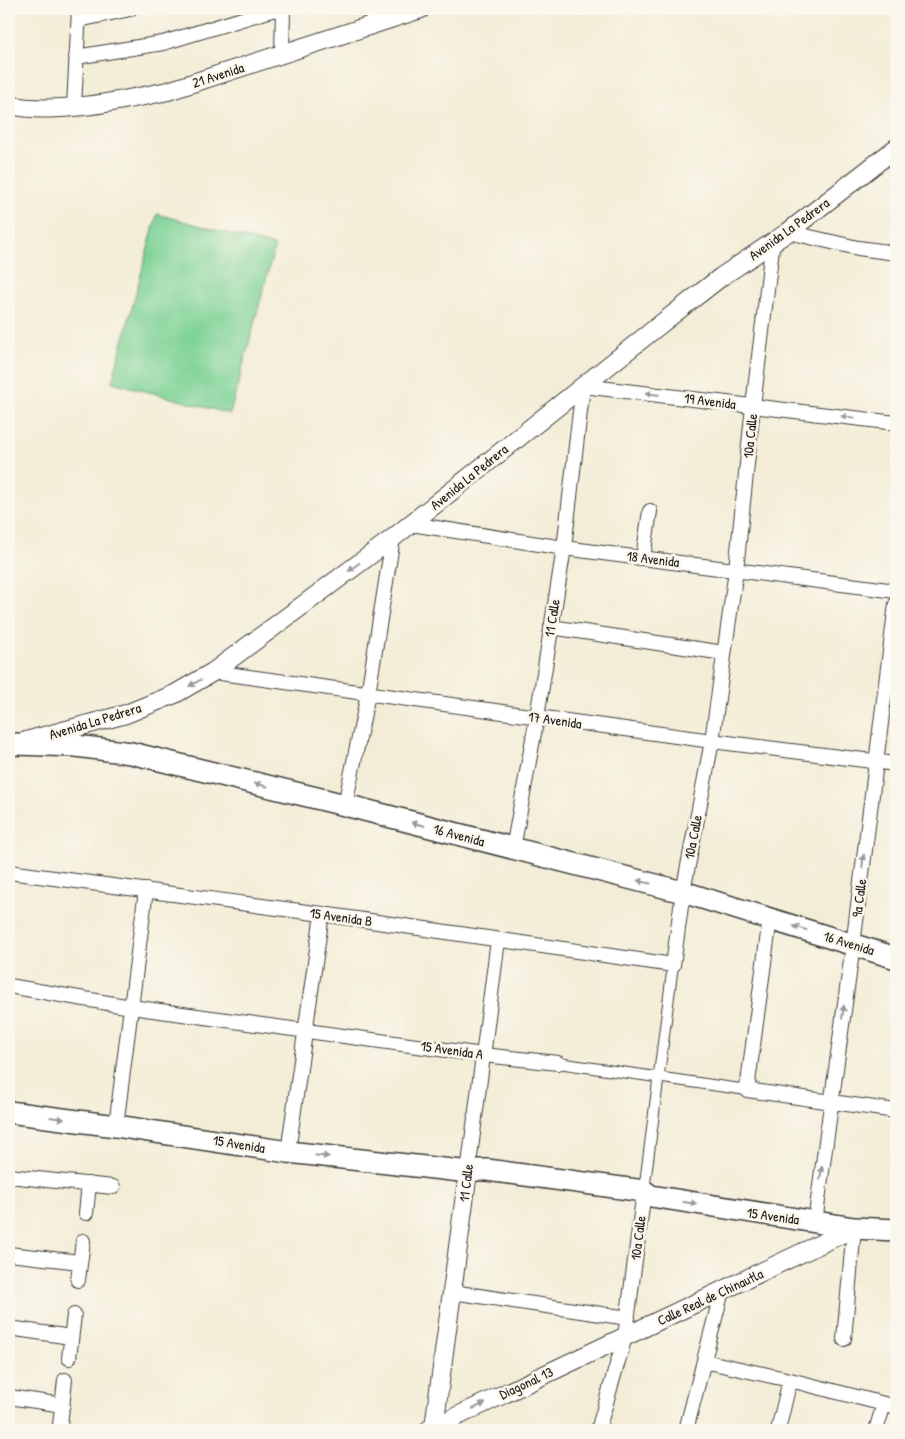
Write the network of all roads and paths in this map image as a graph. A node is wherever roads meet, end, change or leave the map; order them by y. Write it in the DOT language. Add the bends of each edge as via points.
graph roads {
  1 [pos="130,9"];
  2 [pos="275,9"];
  3 [pos="283,9"];
  4 [pos="421,9"];
  5 [pos="79,14"];
  6 [pos="282,54"];
  7 [pos="76,57"];
  8 [pos="9,106"];
  9 [pos="74,107"];
  10 [pos="896,148"];
  11 [pos="781,236"];
  12 [pos="896,253"];
  13 [pos="583,386"];
  14 [pos="753,406"];
  15 [pos="896,423"];
  16 [pos="650,511"];
  17 [pos="411,524"];
  18 [pos="394,538"];
  19 [pos="564,548"];
  20 [pos="643,558"];
  21 [pos="736,570"];
  22 [pos="896,591"];
  23 [pos="896,604"];
  24 [pos="551,628"];
  25 [pos="724,653"];
  26 [pos="213,672"];
  27 [pos="368,694"];
  28 [pos="537,717"];
  29 [pos="712,741"];
  30 [pos="12,745"];
  31 [pos="875,761"];
  32 [pos="896,764"];
  33 [pos="345,805"];
  34 [pos="513,849"];
  35 [pos="9,872"];
  36 [pos="146,890"];
  37 [pos="683,892"];
  38 [pos="322,914"];
  39 [pos="770,918"];
  40 [pos="498,940"];
  41 [pos="853,945"];
  42 [pos="896,958"];
  43 [pos="673,965"];
  44 [pos="9,986"];
  45 [pos="131,1007"];
  46 [pos="306,1030"];
  47 [pos="483,1055"];
  48 [pos="558,1063"];
  49 [pos="659,1078"];
  50 [pos="747,1090"];
  51 [pos="831,1102"];
  52 [pos="896,1111"];
  53 [pos="9,1112"];
  54 [pos="116,1126"];
  55 [pos="288,1152"];
  56 [pos="469,1172"];
  57 [pos="9,1176"];
  58 [pos="89,1184"];
  59 [pos="113,1187"];
  60 [pos="646,1196"];
  61 [pos="86,1213"];
  62 [pos="815,1222"];
  63 [pos="854,1228"];
  64 [pos="896,1230"];
  65 [pos="83,1241"];
  66 [pos="9,1254"];
  67 [pos="795,1256"];
  68 [pos="80,1262"];
  69 [pos="78,1280"];
  70 [pos="722,1291"];
  71 [pos="452,1292"];
  72 [pos="74,1315"];
  73 [pos="628,1318"];
  74 [pos="9,1328"];
  75 [pos="71,1337"];
  76 [pos="625,1337"];
  77 [pos="844,1339"];
  78 [pos="69,1358"];
  79 [pos="704,1361"];
  80 [pos="66,1380"];
  81 [pos="790,1380"];
  82 [pos="9,1397"];
  83 [pos="63,1404"];
  84 [pos="890,1405"];
  85 [pos="60,1425"];
  86 [pos="431,1428"];
  87 [pos="598,1430"];
  88 [pos="686,1430"];
  89 [pos="778,1430"];
  90 [pos="876,1430"];
  1 -- 5 [label="street"];
  2 -- 7 [label="street" via="163,42"];
  3 -- 6 [label="street"];
  4 -- 6 [label="street, 21 Avenida"];
  5 -- 7 [label="street"];
  6 -- 9 [label="street, 21 Avenida" via="168,91"];
  7 -- 9 [label="street"];
  8 -- 9 [label="street, 21 Avenida"];
  10 -- 11 [label="street, Avenida La Pedrera"];
  11 -- 12 [label="street"];
  11 -- 13 [label="street, Avenida La Pedrera" via="714,283"];
  11 -- 14 [label="street, 10a Calle"];
  14 -- 13 [label="street, 19 Avenida, one-way"];
  13 -- 17 [label="street, Avenida La Pedrera"];
  13 -- 19 [label="street, 11 Calle"];
  15 -- 14 [label="street, 19 Avenida, one-way"];
  14 -- 21 [label="street, 10a Calle"];
  16 -- 20 [label="street"];
  17 -- 18 [label="street, Avenida La Pedrera"];
  17 -- 19 [label="street, 18 Avenida"];
  18 -- 26 [label="street, Avenida La Pedrera, one-way"];
  18 -- 27 [label="street"];
  19 -- 20 [label="street, 18 Avenida"];
  19 -- 24 [label="street, 11 Calle"];
  20 -- 21 [label="street, 18 Avenida"];
  21 -- 22 [label="street, 18 Avenida"];
  21 -- 25 [label="street, 10a Calle"];
  23 -- 31 [label="street, 9a Calle"];
  24 -- 25 [label="street"];
  24 -- 28 [label="street, 11 Calle"];
  25 -- 29 [label="street, 10a Calle"];
  26 -- 27 [label="street, 17 Avenida"];
  26 -- 30 [label="street, Avenida La Pedrera, one-way" via="175,694 126,714"];
  27 -- 28 [label="street, 17 Avenida"];
  27 -- 33 [label="street"];
  28 -- 29 [label="street, 17 Avenida"];
  28 -- 34 [label="street, 11 Calle"];
  29 -- 31 [label="street, 17 Avenida"];
  29 -- 37 [label="street, 10a Calle"];
  33 -- 30 [label="main road, 16 Avenida, one-way" via="131,753 76,746"];
  31 -- 32 [label="street, 17 Avenida"];
  41 -- 31 [label="street, 9a Calle, one-way"];
  34 -- 33 [label="main road, 16 Avenida, one-way"];
  37 -- 34 [label="main road, 16 Avenida, one-way"];
  35 -- 36 [label="street, 15 Avenida B"];
  36 -- 38 [label="street, 15 Avenida B"];
  36 -- 45 [label="street"];
  37 -- 39 [label="main road, 16 Avenida"];
  37 -- 43 [label="street, 10a Calle"];
  38 -- 40 [label="street, 15 Avenida B"];
  38 -- 46 [label="street"];
  41 -- 39 [label="main road, 16 Avenida, one-way"];
  39 -- 50 [label="street"];
  40 -- 43 [label="street, 15 Avenida B"];
  40 -- 47 [label="street, 11 Calle"];
  41 -- 42 [label="main road, 16 Avenida"];
  51 -- 41 [label="street, 9a Calle, one-way"];
  43 -- 49 [label="street, 10a Calle"];
  44 -- 45 [label="street, 15 Avenida A"];
  45 -- 46 [label="street, 15 Avenida A"];
  45 -- 54 [label="street"];
  46 -- 47 [label="street, 15 Avenida A"];
  46 -- 55 [label="street"];
  47 -- 48 [label="street, 15 Avenida A"];
  47 -- 56 [label="street, 11 Calle"];
  48 -- 49 [label="street, 15 Avenida A"];
  49 -- 50 [label="street, 15 Avenida A"];
  49 -- 60 [label="street, 10a Calle"];
  50 -- 51 [label="street, 15 Avenida A"];
  51 -- 52 [label="street, 15 Avenida A"];
  62 -- 51 [label="street, 9a Calle, one-way"];
  53 -- 54 [label="main road, 15 Avenida, one-way"];
  54 -- 55 [label="main road, 15 Avenida"];
  55 -- 56 [label="main road, 15 Avenida, one-way"];
  56 -- 60 [label="main road, 15 Avenida" via="487,1170"];
  56 -- 71 [label="street, 11 Calle"];
  57 -- 58 [label="street"];
  58 -- 59 [label="street"];
  58 -- 61 [label="street"];
  60 -- 62 [label="main road, 15 Avenida, one-way"];
  60 -- 73 [label="street, 10a Calle"];
  62 -- 63 [label="main road, 15 Avenida"];
  62 -- 67 [label="street, Calle Real de Chinautla" via="812,1238"];
  63 -- 64 [label="main road, 15 Avenida"];
  63 -- 67 [label="street, Calle Real de Chinautla"];
  63 -- 77 [label="street"];
  65 -- 68 [label="street"];
  66 -- 68 [label="street"];
  67 -- 70 [label="street, Calle Real de Chinautla"];
  68 -- 69 [label="street"];
  70 -- 76 [label="street, Calle Real de Chinautla"];
  70 -- 79 [label="street"];
  71 -- 73 [label="street"];
  71 -- 86 [label="street, 11 Calle"];
  72 -- 75 [label="street"];
  73 -- 76 [label="street, 10a Calle"];
  74 -- 75 [label="street"];
  75 -- 78 [label="street"];
  86 -- 76 [label="street, Diagonal 13, one-way"];
  76 -- 87 [label="street, 10a Calle"];
  79 -- 81 [label="street"];
  79 -- 88 [label="street"];
  80 -- 83 [label="street"];
  81 -- 84 [label="street"];
  81 -- 89 [label="street"];
  82 -- 83 [label="street"];
  83 -- 85 [label="street"];
  84 -- 90 [label="street"];
}
